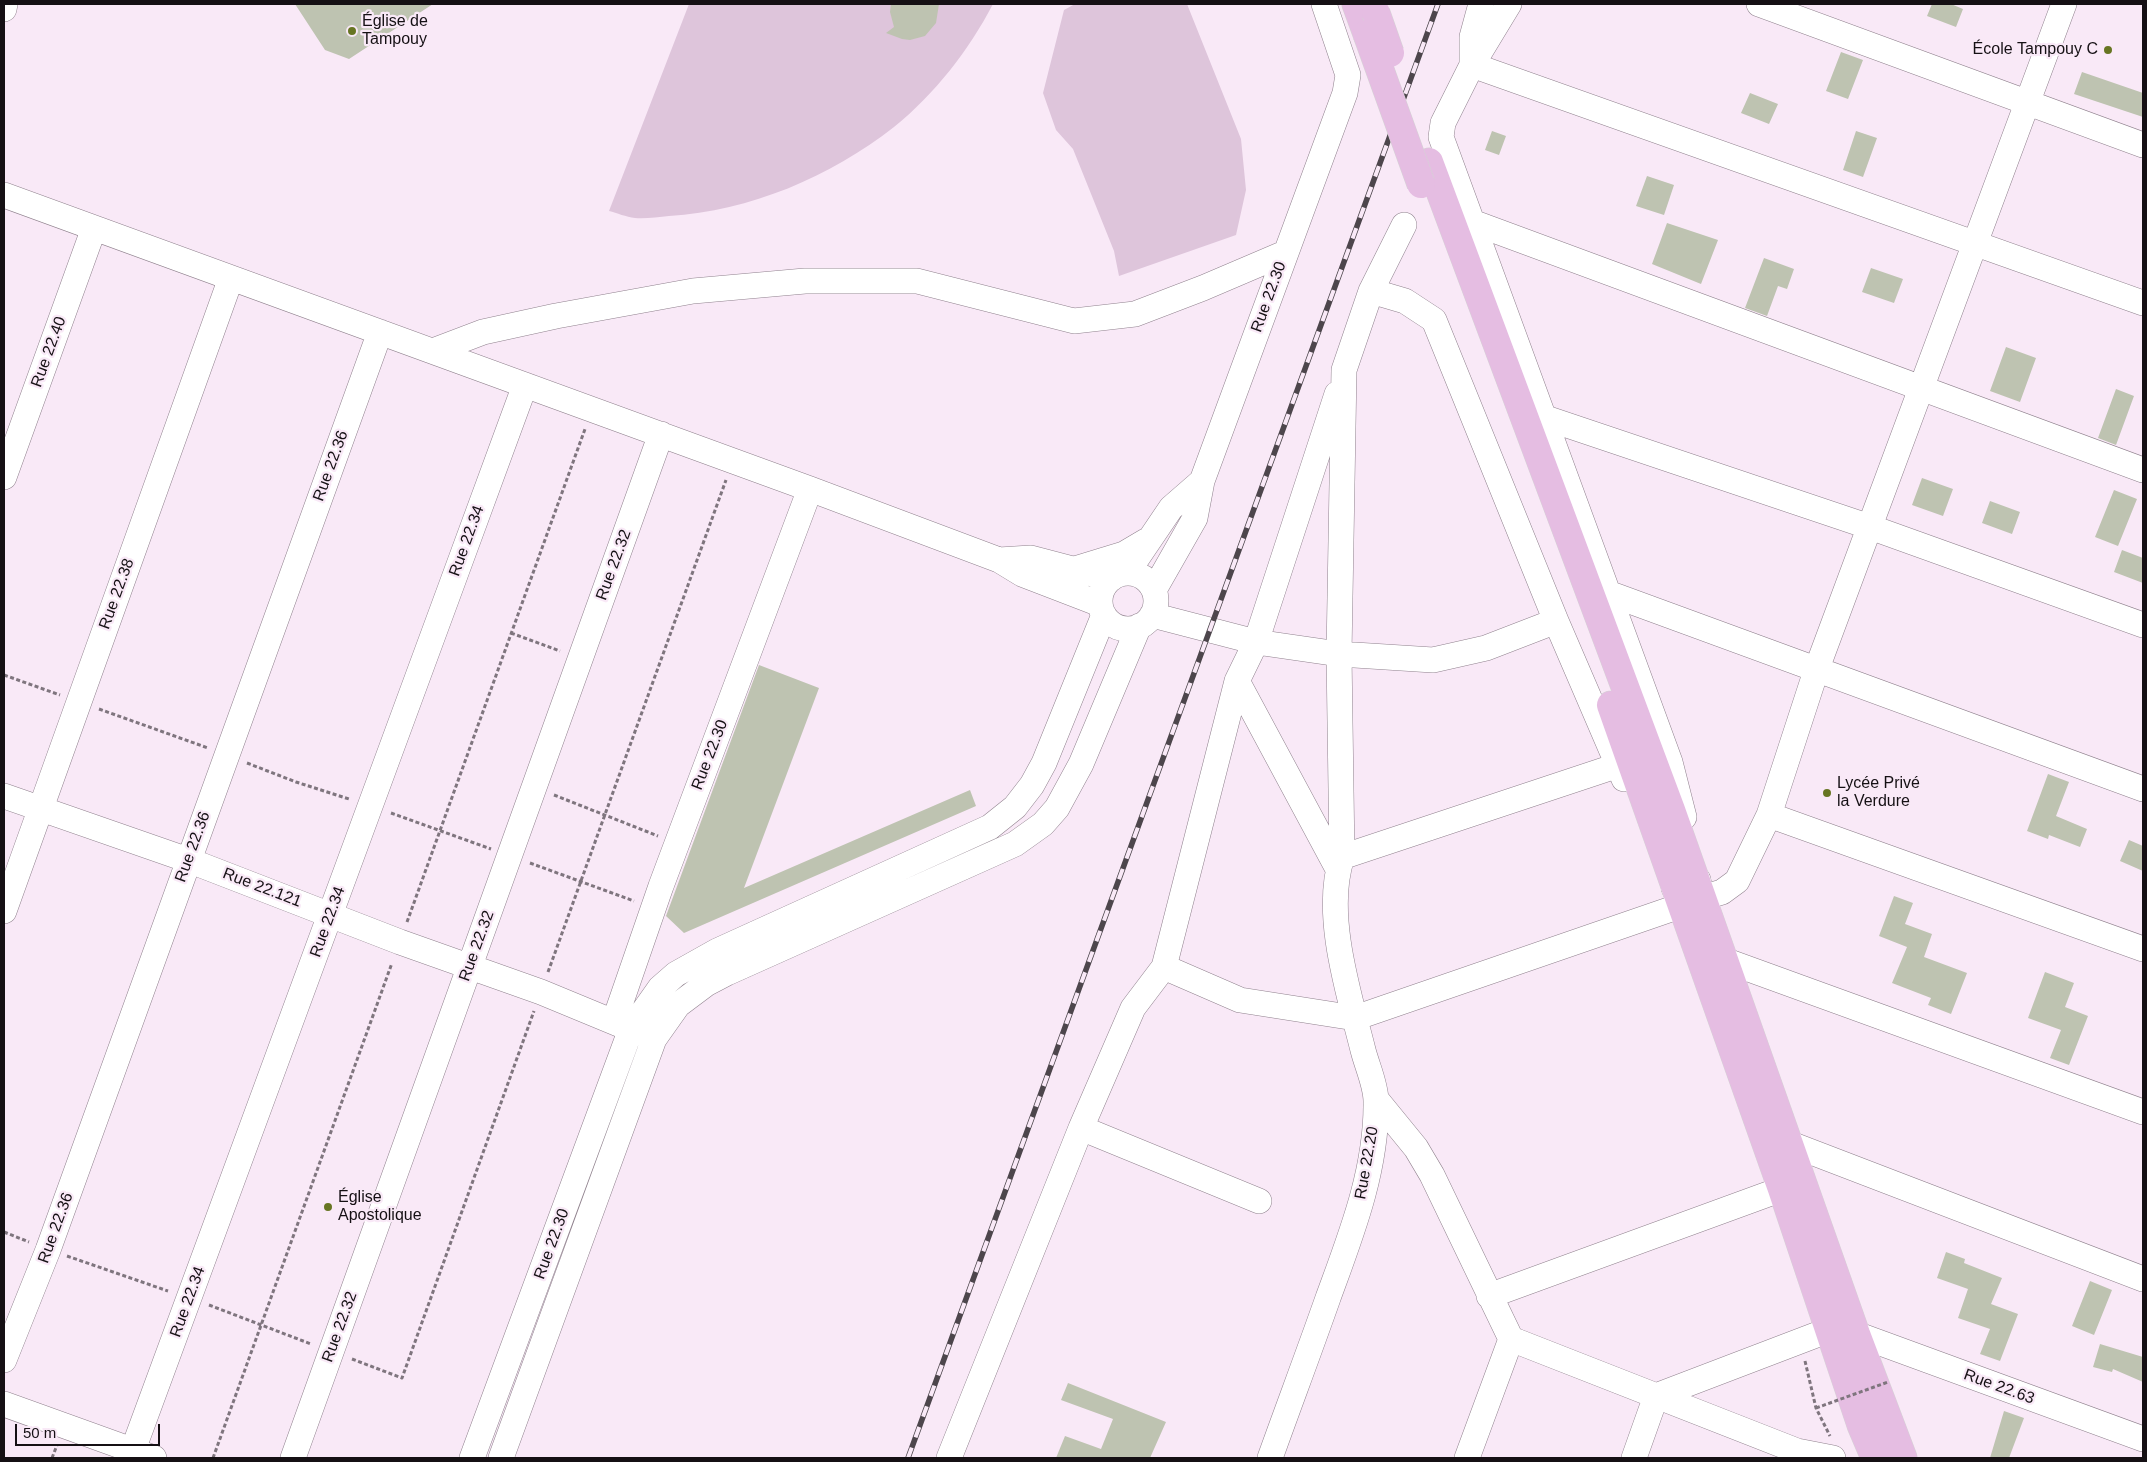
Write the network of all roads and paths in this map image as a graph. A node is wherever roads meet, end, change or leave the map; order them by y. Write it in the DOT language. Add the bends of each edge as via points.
graph roads {
  1 [pos="6,4"];
  2 [pos="1324,4"];
  3 [pos="1481,4"];
  4 [pos="1509,4"];
  5 [pos="1759,4"];
  6 [pos="2064,4"];
  7 [pos="4,8"];
  8 [pos="1368,14"];
  9 [pos="1472,65"];
  10 [pos="2028,103"];
  11 [pos="2143,144"];
  12 [pos="4,195"];
  13 [pos="1472,222"];
  14 [pos="1404,225"];
  15 [pos="94,228"];
  16 [pos="1975,242"];
  17 [pos="1285,253"];
  18 [pos="232,278"];
  19 [pos="1372,291"];
  20 [pos="2143,303"];
  21 [pos="380,332"];
  22 [pos="433,351"];
  23 [pos="1344,370"];
  24 [pos="525,385"];
  25 [pos="1922,388"];
  26 [pos="1543,417"];
  27 [pos="661,434"];
  28 [pos="733,461"];
  29 [pos="2143,470"];
  30 [pos="4,477"];
  31 [pos="1202,482"];
  32 [pos="810,489"];
  33 [pos="1870,526"];
  34 [pos="1151,538"];
  35 [pos="999,560"];
  36 [pos="1074,570"];
  37 [pos="1119,576"];
  38 [pos="1154,590"];
  39 [pos="1608,593"];
  40 [pos="1102,610"];
  41 [pos="1145,621"];
  42 [pos="1556,621"];
  43 [pos="2143,625"];
  44 [pos="511,633"];
  45 [pos="1256,642"];
  46 [pos="1339,654"];
  47 [pos="580,658"];
  48 [pos="1816,671"];
  49 [pos="4,675"];
  50 [pos="1237,681"];
  51 [pos="79,702"];
  52 [pos="227,755"];
  53 [pos="1619,765"];
  54 [pos="534,787"];
  55 [pos="2143,789"];
  56 [pos="4,796"];
  57 [pos="370,806"];
  58 [pos="41,809"];
  59 [pos="1769,815"];
  60 [pos="605,816"];
  61 [pos="677,843"];
  62 [pos="509,856"];
  63 [pos="188,860"];
  64 [pos="1340,863"];
  65 [pos="581,881"];
  66 [pos="1692,902"];
  67 [pos="654,908"];
  68 [pos="4,911"];
  69 [pos="331,914"];
  70 [pos="2143,949"];
  71 [pos="1724,960"];
  72 [pos="470,967"];
  73 [pos="1164,967"];
  74 [pos="541,992"];
  75 [pos="1355,1018"];
  76 [pos="633,1030"];
  77 [pos="1376,1099"];
  78 [pos="2143,1112"];
  79 [pos="1081,1128"];
  80 [pos="1788,1143"];
  81 [pos="1782,1189"];
  82 [pos="1259,1201"];
  83 [pos="2143,1279"];
  84 [pos="1489,1296"];
  85 [pos="1829,1330"];
  86 [pos="1856,1334"];
  87 [pos="1511,1339"];
  88 [pos="1800,1341"];
  89 [pos="4,1360"];
  90 [pos="402,1378"];
  91 [pos="1888,1382"];
  92 [pos="1656,1396"];
  93 [pos="4,1404"];
  94 [pos="1816,1408"];
  95 [pos="1887,1414"];
  96 [pos="1861,1425"];
  97 [pos="2143,1439"];
  98 [pos="2143,1444"];
  99 [pos="1833,1450"];
  100 [pos="1795,1454"];
  101 [pos="139,1456"];
  102 [pos="293,1458"];
  103 [pos="472,1458"];
  104 [pos="501,1458"];
  105 [pos="949,1458"];
  106 [pos="1270,1458"];
  107 [pos="1467,1458"];
  108 [pos="1634,1458"];
  109 [pos="1863,1458"];
  110 [pos="1875,1458"];
  111 [pos="1903,1458"];
  112 [pos="1914,1458"];
  113 [pos="2138,1458"];
  1 -- 7 [label="street"];
  2 -- 17 [label="street, Rue 22.30" via="1348,74 1345,93"];
  3 -- 9 [label="street" via="1472,36"];
  4 -- 9 [label="street"];
  5 -- 10 [label="street"];
  6 -- 10 [label="street"];
  8 -- 66 [label="main road, bridge" via="1425,173 1667,801"];
  9 -- 13 [label="street" via="1443,123 1441,137"];
  9 -- 16 [label="street"];
  10 -- 11 [label="street"];
  10 -- 16 [label="street"];
  12 -- 15 [label="street"];
  13 -- 25 [label="street"];
  13 -- 26 [label="street"];
  14 -- 19 [label="street"];
  15 -- 18 [label="street"];
  15 -- 30 [label="street, Rue 22.40"];
  16 -- 20 [label="street"];
  16 -- 25 [label="street"];
  17 -- 22 [label="street" via="1135,314 1074,321 917,281 805,281 693,291 556,316 483,332"];
  17 -- 31 [label="street, Rue 22.30"];
  18 -- 21 [label="street"];
  18 -- 51 [label="street, Rue 22.38"];
  19 -- 23 [label="street"];
  19 -- 42 [label="street" via="1405,301 1434,320"];
  21 -- 22 [label="street"];
  21 -- 52 [label="street, Rue 22.36"];
  22 -- 24 [label="street"];
  23 -- 45 [label="street"];
  23 -- 46 [label="street, Rue 22.20"];
  24 -- 27 [label="street"];
  24 -- 57 [label="street, Rue 22.34"];
  25 -- 29 [label="street"];
  25 -- 33 [label="street"];
  26 -- 33 [label="street"];
  26 -- 39 [label="street"];
  27 -- 28 [label="street"];
  27 -- 47 [label="street, Rue 22.32"];
  28 -- 32 [label="street"];
  28 -- 60 [label="path"];
  31 -- 34 [label="street" via="1171,508"];
  31 -- 38 [label="street, Rue 22.30" via="1195,518"];
  32 -- 35 [label="street"];
  32 -- 61 [label="street, Rue 22.30"];
  33 -- 43 [label="street"];
  33 -- 48 [label="street"];
  34 -- 36 [label="street" via="1124,554"];
  34 -- 37 [label="street"];
  35 -- 36 [label="street" via="1031,558"];
  35 -- 40 [label="street" via="1022,574"];
  36 -- 37 [label="street"];
  37 -- 38 [label="street" via="1143,578"];
  37 -- 40 [label="street" via="1102,590"];
  38 -- 41 [label="street" via="1156,599"];
  39 -- 48 [label="street"];
  39 -- 66 [label="street" via="1670,762 1681,801"];
  40 -- 41 [label="street" via="1115,626 1131,628"];
  40 -- 76 [label="street" via="1044,763 1015,807 990,826 694,963 660,988"];
  41 -- 45 [label="street"];
  41 -- 76 [label="street" via="1082,764 1058,808 1043,824 1015,844 706,984 678,1005"];
  42 -- 46 [label="street" via="1486,648 1434,660"];
  42 -- 53 [label="street"];
  44 -- 47 [label="path"];
  45 -- 46 [label="street"];
  45 -- 50 [label="street"];
  46 -- 64 [label="street, Rue 22.20"];
  47 -- 54 [label="street, Rue 22.32"];
  48 -- 55 [label="street"];
  48 -- 59 [label="street"];
  49 -- 51 [label="path"];
  50 -- 64 [label="street"];
  50 -- 73 [label="street"];
  51 -- 52 [label="path"];
  51 -- 58 [label="street, Rue 22.38"];
  52 -- 57 [label="path"];
  52 -- 63 [label="street, Rue 22.36"];
  53 -- 64 [label="street"];
  53 -- 66 [label="street" via="1642,826"];
  54 -- 60 [label="path"];
  54 -- 62 [label="street, Rue 22.32"];
  56 -- 58 [label="street, Rue 22.121"];
  57 -- 62 [label="path"];
  57 -- 69 [label="street, Rue 22.34"];
  58 -- 63 [label="street, Rue 22.121"];
  58 -- 68 [label="street, Rue 22.38"];
  59 -- 66 [label="street" via="1737,881 1722,892"];
  59 -- 70 [label="street"];
  60 -- 61 [label="path"];
  60 -- 65 [label="path"];
  61 -- 67 [label="street, Rue 22.30"];
  62 -- 65 [label="path"];
  62 -- 72 [label="street, Rue 22.32"];
  63 -- 69 [label="street, Rue 22.121"];
  63 -- 89 [label="street, Rue 22.36" via="48,1250"];
  64 -- 75 [label="street, Rue 22.20" via="1336,917"];
  65 -- 67 [label="path"];
  65 -- 74 [label="path"];
  66 -- 71 [label="main road"];
  66 -- 75 [label="street"];
  66 -- 81 [label="main road"];
  67 -- 76 [label="street, Rue 22.30"];
  69 -- 72 [label="street, Rue 22.121"];
  69 -- 101 [label="street, Rue 22.34" via="253,1119"];
  71 -- 78 [label="street"];
  71 -- 80 [label="main road"];
  72 -- 74 [label="street, Rue 22.121"];
  72 -- 102 [label="street, Rue 22.32"];
  73 -- 75 [label="street" via="1240,1000"];
  73 -- 79 [label="street" via="1133,1008"];
  74 -- 76 [label="street, Rue 22.121"];
  74 -- 90 [label="path"];
  75 -- 77 [label="street, Rue 22.20"];
  76 -- 103 [label="street, Rue 22.30"];
  76 -- 104 [label="street, Rue 22.30"];
  77 -- 84 [label="street" via="1416,1148 1432,1175"];
  77 -- 106 [label="street, Rue 22.20" via="1367,1183 1349,1242"];
  79 -- 82 [label="street"];
  79 -- 105 [label="street"];
  80 -- 83 [label="street"];
  80 -- 86 [label="main road"];
  81 -- 84 [label="street"];
  81 -- 85 [label="main road"];
  84 -- 87 [label="street"];
  85 -- 88 [label="street"];
  85 -- 96 [label="main road"];
  86 -- 95 [label="main road"];
  86 -- 97 [label="street, Rue 22.63"];
  87 -- 92 [label="street"];
  87 -- 107 [label="street"];
  88 -- 92 [label="street"];
  88 -- 94 [label="path"];
  91 -- 94 [label="path, bridge"];
  92 -- 100 [label="street"];
  92 -- 108 [label="street"];
  93 -- 101 [label="street"];
  94 -- 99 [label="path"];
  95 -- 111 [label="main road"];
  95 -- 112 [label="main road"];
  96 -- 109 [label="main road"];
  96 -- 110 [label="main road"];
  98 -- 113 [label="street"];
  99 -- 100 [label="street"];
}
